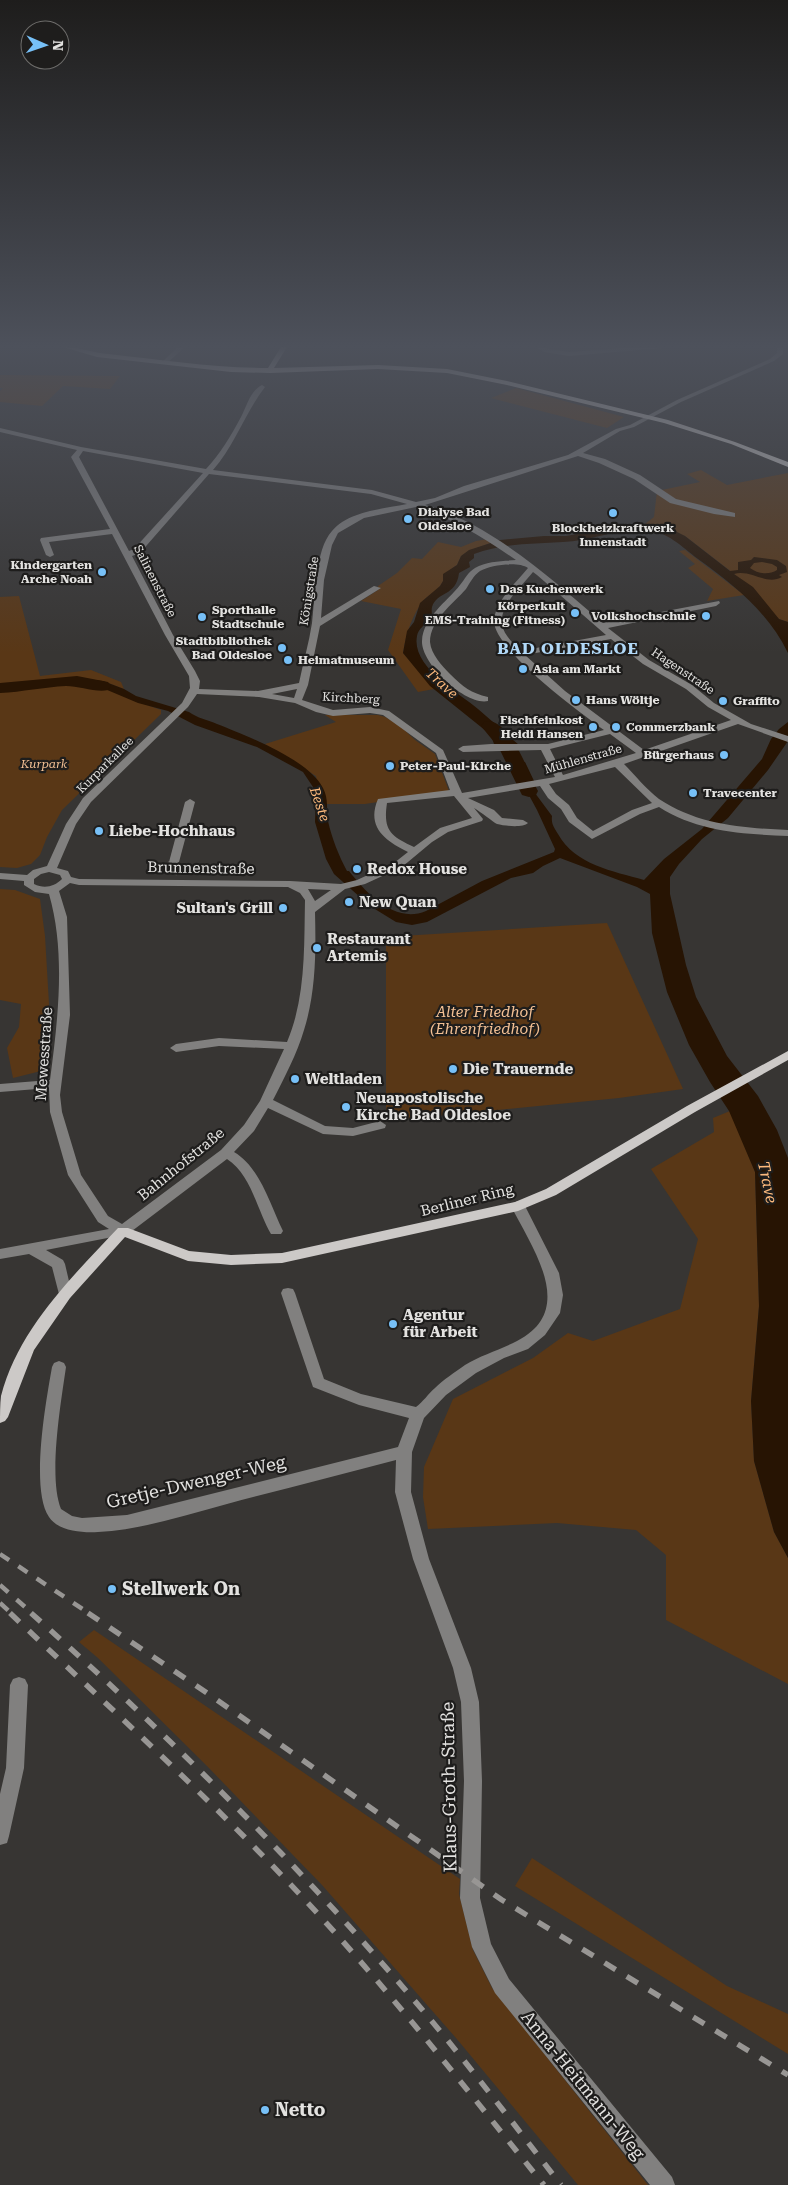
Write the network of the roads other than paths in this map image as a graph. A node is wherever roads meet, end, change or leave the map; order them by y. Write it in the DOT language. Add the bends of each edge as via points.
graph roads {
  1 [pos="81,449"];
  2 [pos="225,449"];
  3 [pos="586,449"];
  4 [pos="736,449"];
  5 [pos="578,454"];
  6 [pos="788,467"];
  7 [pos="209,472"];
  8 [pos="420,504"];
  9 [pos="732,515"];
  10 [pos="115,531"];
  11 [pos="128,554"];
  12 [pos="50,555"];
  13 [pos="523,562"];
  14 [pos="532,568"];
  15 [pos="377,588"];
  16 [pos="716,603"];
  17 [pos="316,625"];
  18 [pos="603,626"];
  19 [pos="613,636"];
  20 [pos="518,654"];
  21 [pos="303,685"];
  22 [pos="194,692"];
  23 [pos="259,694"];
  24 [pos="485,699"];
  25 [pos="297,701"];
  26 [pos="739,721"];
  27 [pos="612,731"];
  28 [pos="788,739"];
  29 [pos="542,747"];
  30 [pos="464,749"];
  31 [pos="643,754"];
  32 [pos="618,763"];
  33 [pos="560,778"];
  34 [pos="543,783"];
  35 [pos="458,794"];
  36 [pos="190,802"];
  37 [pos="660,803"];
  38 [pos="523,823"];
  39 [pos="788,833"];
  40 [pos="415,852"];
  41 [pos="52,869"];
  42 [pos="171,873"];
  43 [pos="0,876"];
  44 [pos="29,878"];
  45 [pos="67,879"];
  46 [pos="290,884"];
  47 [pos="341,888"];
  48 [pos="53,889"];
  49 [pos="311,915"];
  50 [pos="292,1046"];
  51 [pos="176,1048"];
  52 [pos="788,1055"];
  53 [pos="56,1083"];
  54 [pos="5,1087"];
  55 [pos="266,1102"];
  56 [pos="380,1125"];
  57 [pos="226,1153"];
  58 [pos="518,1206"];
  59 [pos="123,1231"];
  60 [pos="276,1231"];
  61 [pos="30,1248"];
  62 [pos="0,1254"];
  63 [pos="288,1293"];
  64 [pos="65,1294"];
  65 [pos="59,1367"];
  66 [pos="418,1414"];
  67 [pos="0,1417"];
  68 [pos="404,1452"];
  69 [pos="19,1685"];
  70 [pos="0,1836"];
  71 [pos="502,1986"];
  72 [pos="664,2185"];
  1 -- 7 [label="street, Hagenstraße"];
  1 -- 10 [label="street, Salinenstraße" via="75,457"];
  2 -- 7 [label="street"];
  3 -- 5 [label="street, Königstraße"];
  4 -- 6 [label="main road"];
  5 -- 8 [label="street, Königstraße"];
  5 -- 9 [label="street" via="637,477 673,501"];
  7 -- 8 [label="street, Hagenstraße" via="362,490"];
  7 -- 11 [label="street" via="137,550"];
  8 -- 13 [label="street, Hagenstraße" via="440,511 492,540"];
  8 -- 17 [label="street, Königstraße" via="362,516 335,532 329,540 320,580"];
  10 -- 11 [label="street, Salinenstraße"];
  10 -- 12 [label="street" via="44,540"];
  11 -- 22 [label="street, Salinenstraße" via="194,678"];
  13 -- 14 [label="street, Hagenstraße"];
  13 -- 24 [label="street" via="475,571 443,608 431,626 426,644 432,658 456,685 473,697"];
  14 -- 18 [label="street, Hagenstraße"];
  14 -- 20 [label="street" via="509,594 498,618 502,636"];
  15 -- 17 [label="street"];
  16 -- 18 [label="street"];
  17 -- 21 [label="street, Königstraße"];
  18 -- 19 [label="street, Hagenstraße"];
  19 -- 20 [label="street"];
  19 -- 26 [label="street, Hagenstraße" via="646,662"];
  20 -- 27 [label="street"];
  21 -- 23 [label="street, Kirchberg"];
  21 -- 25 [label="street, Kirchberg"];
  22 -- 23 [label="street"];
  22 -- 41 [label="street, Kurparkallee" via="185,705 77,812"];
  23 -- 25 [label="street, Kirchberg"];
  25 -- 35 [label="street, Kirchberg" via="325,712 370,710 391,716 440,752"];
  26 -- 28 [label="street, Hagenstraße"];
  26 -- 31 [label="street, Mühlenstraße"];
  27 -- 29 [label="street"];
  27 -- 31 [label="street"];
  29 -- 30 [label="street"];
  29 -- 33 [label="street"];
  31 -- 32 [label="street, Mühlenstraße"];
  32 -- 33 [label="street, Mühlenstraße"];
  32 -- 37 [label="street"];
  33 -- 34 [label="street, Mühlenstraße"];
  34 -- 35 [label="street, Mühlenstraße"];
  34 -- 37 [label="street" via="573,820 590,834"];
  35 -- 38 [label="street" via="490,812 499,821"];
  35 -- 40 [label="street, Kirchberg" via="478,819 444,830"];
  35 -- 40 [label="street" via="382,801 383,832 389,840"];
  36 -- 42 [label="street"];
  37 -- 39 [label="street" via="682,815 729,830"];
  40 -- 47 [label="street" via="391,869"];
  41 -- 44 [label="street" via="37,872"];
  41 -- 45 [label="street" via="64,873"];
  42 -- 45 [label="street, Brunnenstraße" via="79,882"];
  42 -- 46 [label="street, Brunnenstraße"];
  43 -- 44 [label="street"];
  44 -- 48 [label="street" via="32,888"];
  45 -- 48 [label="street"];
  46 -- 47 [label="street, Brunnenstraße"];
  46 -- 49 [label="street" via="308,895"];
  47 -- 49 [label="street"];
  48 -- 53 [label="street, Mewesstraße" via="62,917 64,1014"];
  49 -- 50 [label="street, Bahnhofstraße" via="306,998"];
  50 -- 51 [label="street" via="219,1042"];
  50 -- 55 [label="street, Bahnhofstraße"];
  52 -- 58 [label="main road, Berliner Ring" via="551,1192"];
  53 -- 54 [label="street"];
  53 -- 59 [label="street, Mewesstraße" via="56,1112 75,1175 103,1219"];
  55 -- 56 [label="street" via="323,1130 353,1132"];
  55 -- 57 [label="street, Bahnhofstraße" via="249,1128"];
  57 -- 59 [label="street, Bahnhofstraße"];
  57 -- 60 [label="street" via="240,1162 250,1176"];
  58 -- 59 [label="main road, Berliner Ring" via="282,1258 231,1260 188,1256"];
  58 -- 66 [label="street, Klaus-Groth-Straße" via="552,1273 556,1295 553,1313 540,1332 523,1345 471,1369 440,1391"];
  59 -- 61 [label="street"];
  59 -- 64 [label="main road"];
  61 -- 62 [label="street"];
  61 -- 64 [label="street" via="58,1264"];
  63 -- 66 [label="street" via="318,1383 359,1399"];
  64 -- 67 [label="main road" via="27,1348"];
  65 -- 68 [label="street, Gretje-Dwenger-Weg" via="52,1419 49,1499 54,1512 64,1521 112,1524"];
  66 -- 68 [label="street, Klaus-Groth-Straße"];
  68 -- 71 [label="street, Klaus-Groth-Straße" via="403,1492 410,1524 462,1668 470,1702 473,1780 470,1898 482,1947"];
  69 -- 70 [label="street" via="15,1768"];
  71 -- 72 [label="street, Anna-Heitmann-Weg"];
}
